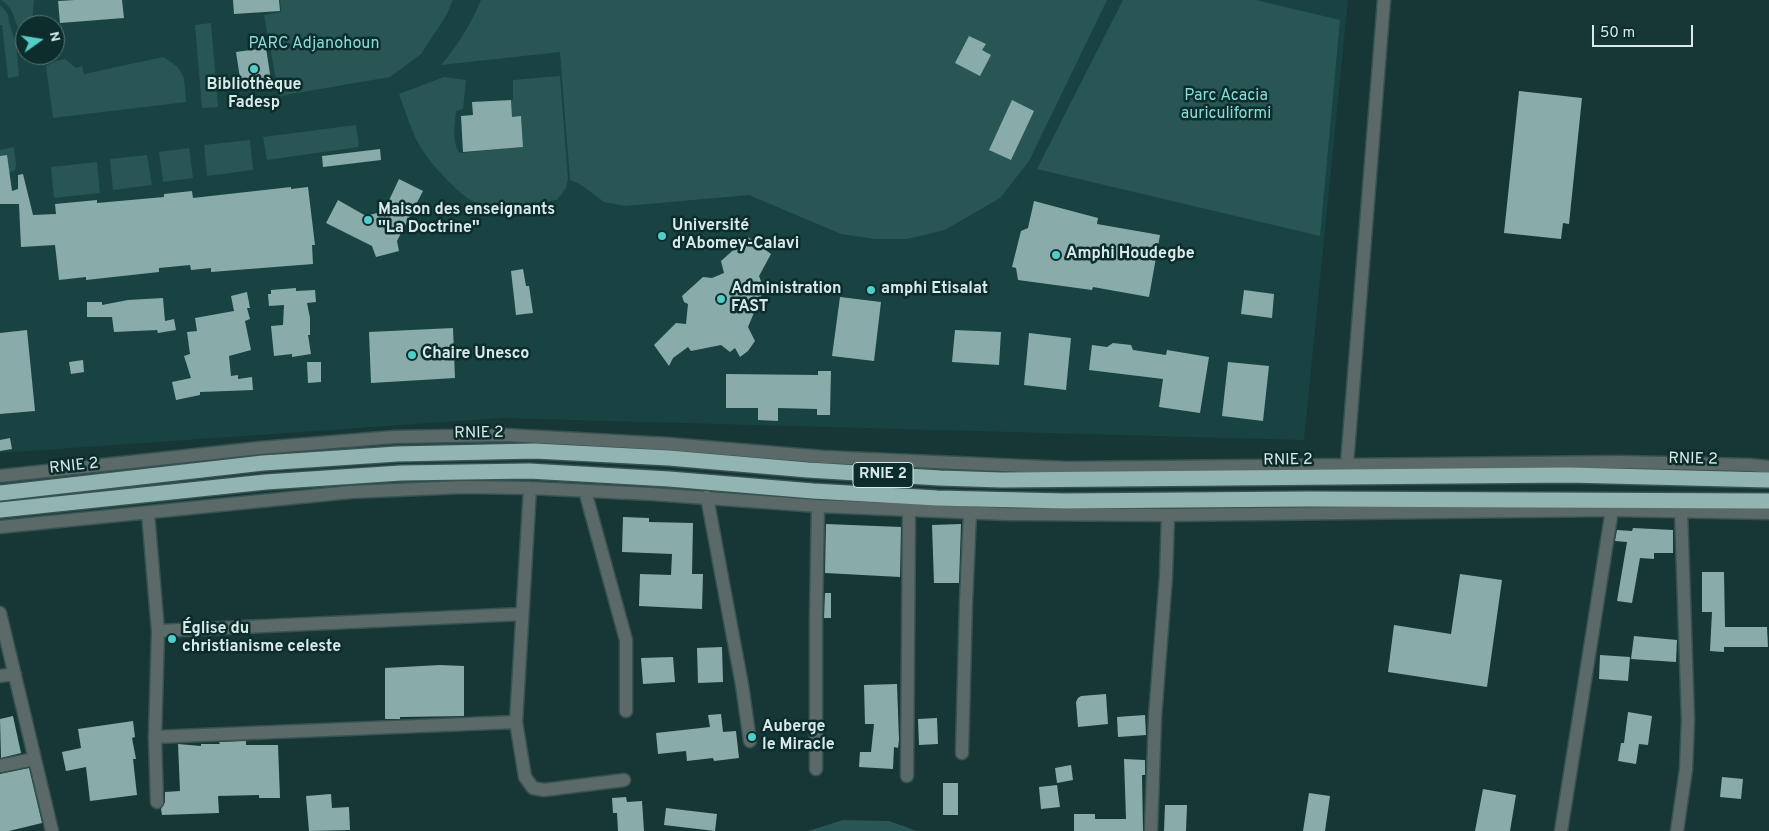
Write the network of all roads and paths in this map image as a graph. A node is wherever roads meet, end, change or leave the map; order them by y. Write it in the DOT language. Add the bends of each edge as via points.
graph roads {
  1 [pos="1384,0"];
  2 [pos="1347,464"];
  3 [pos="1769,467"];
  4 [pos="0,476"];
  5 [pos="1769,480"];
  6 [pos="530,488"];
  7 [pos="585,491"];
  8 [pos="0,493"];
  9 [pos="707,497"];
  10 [pos="1769,501"];
  11 [pos="818,506"];
  12 [pos="0,510"];
  13 [pos="910,510"];
  14 [pos="1612,510"];
  15 [pos="1681,510"];
  16 [pos="970,512"];
  17 [pos="148,513"];
  18 [pos="1769,513"];
  19 [pos="1168,515"];
  20 [pos="0,527"];
  21 [pos="0,613"];
  22 [pos="522,614"];
  23 [pos="158,631"];
  24 [pos="15,674"];
  25 [pos="0,676"];
  26 [pos="626,711"];
  27 [pos="516,722"];
  28 [pos="155,737"];
  29 [pos="750,742"];
  30 [pos="962,753"];
  31 [pos="34,759"];
  32 [pos="0,766"];
  33 [pos="816,769"];
  34 [pos="907,776"];
  35 [pos="624,780"];
  36 [pos="157,802"];
  37 [pos="52,831"];
  38 [pos="1151,831"];
  39 [pos="1561,831"];
  40 [pos="1678,831"];
  1 -- 2 [label="street"];
  2 -- 3 [label="street" via="1620,462"];
  2 -- 4 [label="street" via="1067,468 824,458 505,434 394,437 260,448"];
  5 -- 8 [label="highway, RNIE 2 / RNIE 2" via="1569,475 1001,480 535,451 397,454 263,463"];
  6 -- 7 [label="street"];
  6 -- 17 [label="street" via="455,487 351,492"];
  6 -- 22 [label="street"];
  7 -- 9 [label="street"];
  7 -- 26 [label="street" via="626,640"];
  9 -- 11 [label="street"];
  9 -- 29 [label="street"];
  10 -- 12 [label="highway, RNIE 2 / RNIE 2" via="1064,501 813,491 529,471 402,473 266,482"];
  11 -- 13 [label="street"];
  11 -- 33 [label="street"];
  13 -- 16 [label="street"];
  13 -- 34 [label="street"];
  14 -- 15 [label="street"];
  14 -- 19 [label="street"];
  14 -- 39 [label="street"];
  15 -- 18 [label="street"];
  15 -- 40 [label="street" via="1688,720"];
  16 -- 19 [label="street"];
  16 -- 30 [label="street"];
  17 -- 20 [label="street"];
  17 -- 23 [label="street"];
  19 -- 38 [label="street"];
  21 -- 24 [label="street"];
  22 -- 23 [label="street"];
  22 -- 27 [label="street"];
  23 -- 28 [label="street"];
  24 -- 25 [label="street"];
  24 -- 31 [label="street"];
  27 -- 28 [label="street"];
  27 -- 35 [label="street" via="525,777 533,788 544,790"];
  28 -- 36 [label="street"];
  31 -- 32 [label="street"];
  31 -- 37 [label="street"];
}
